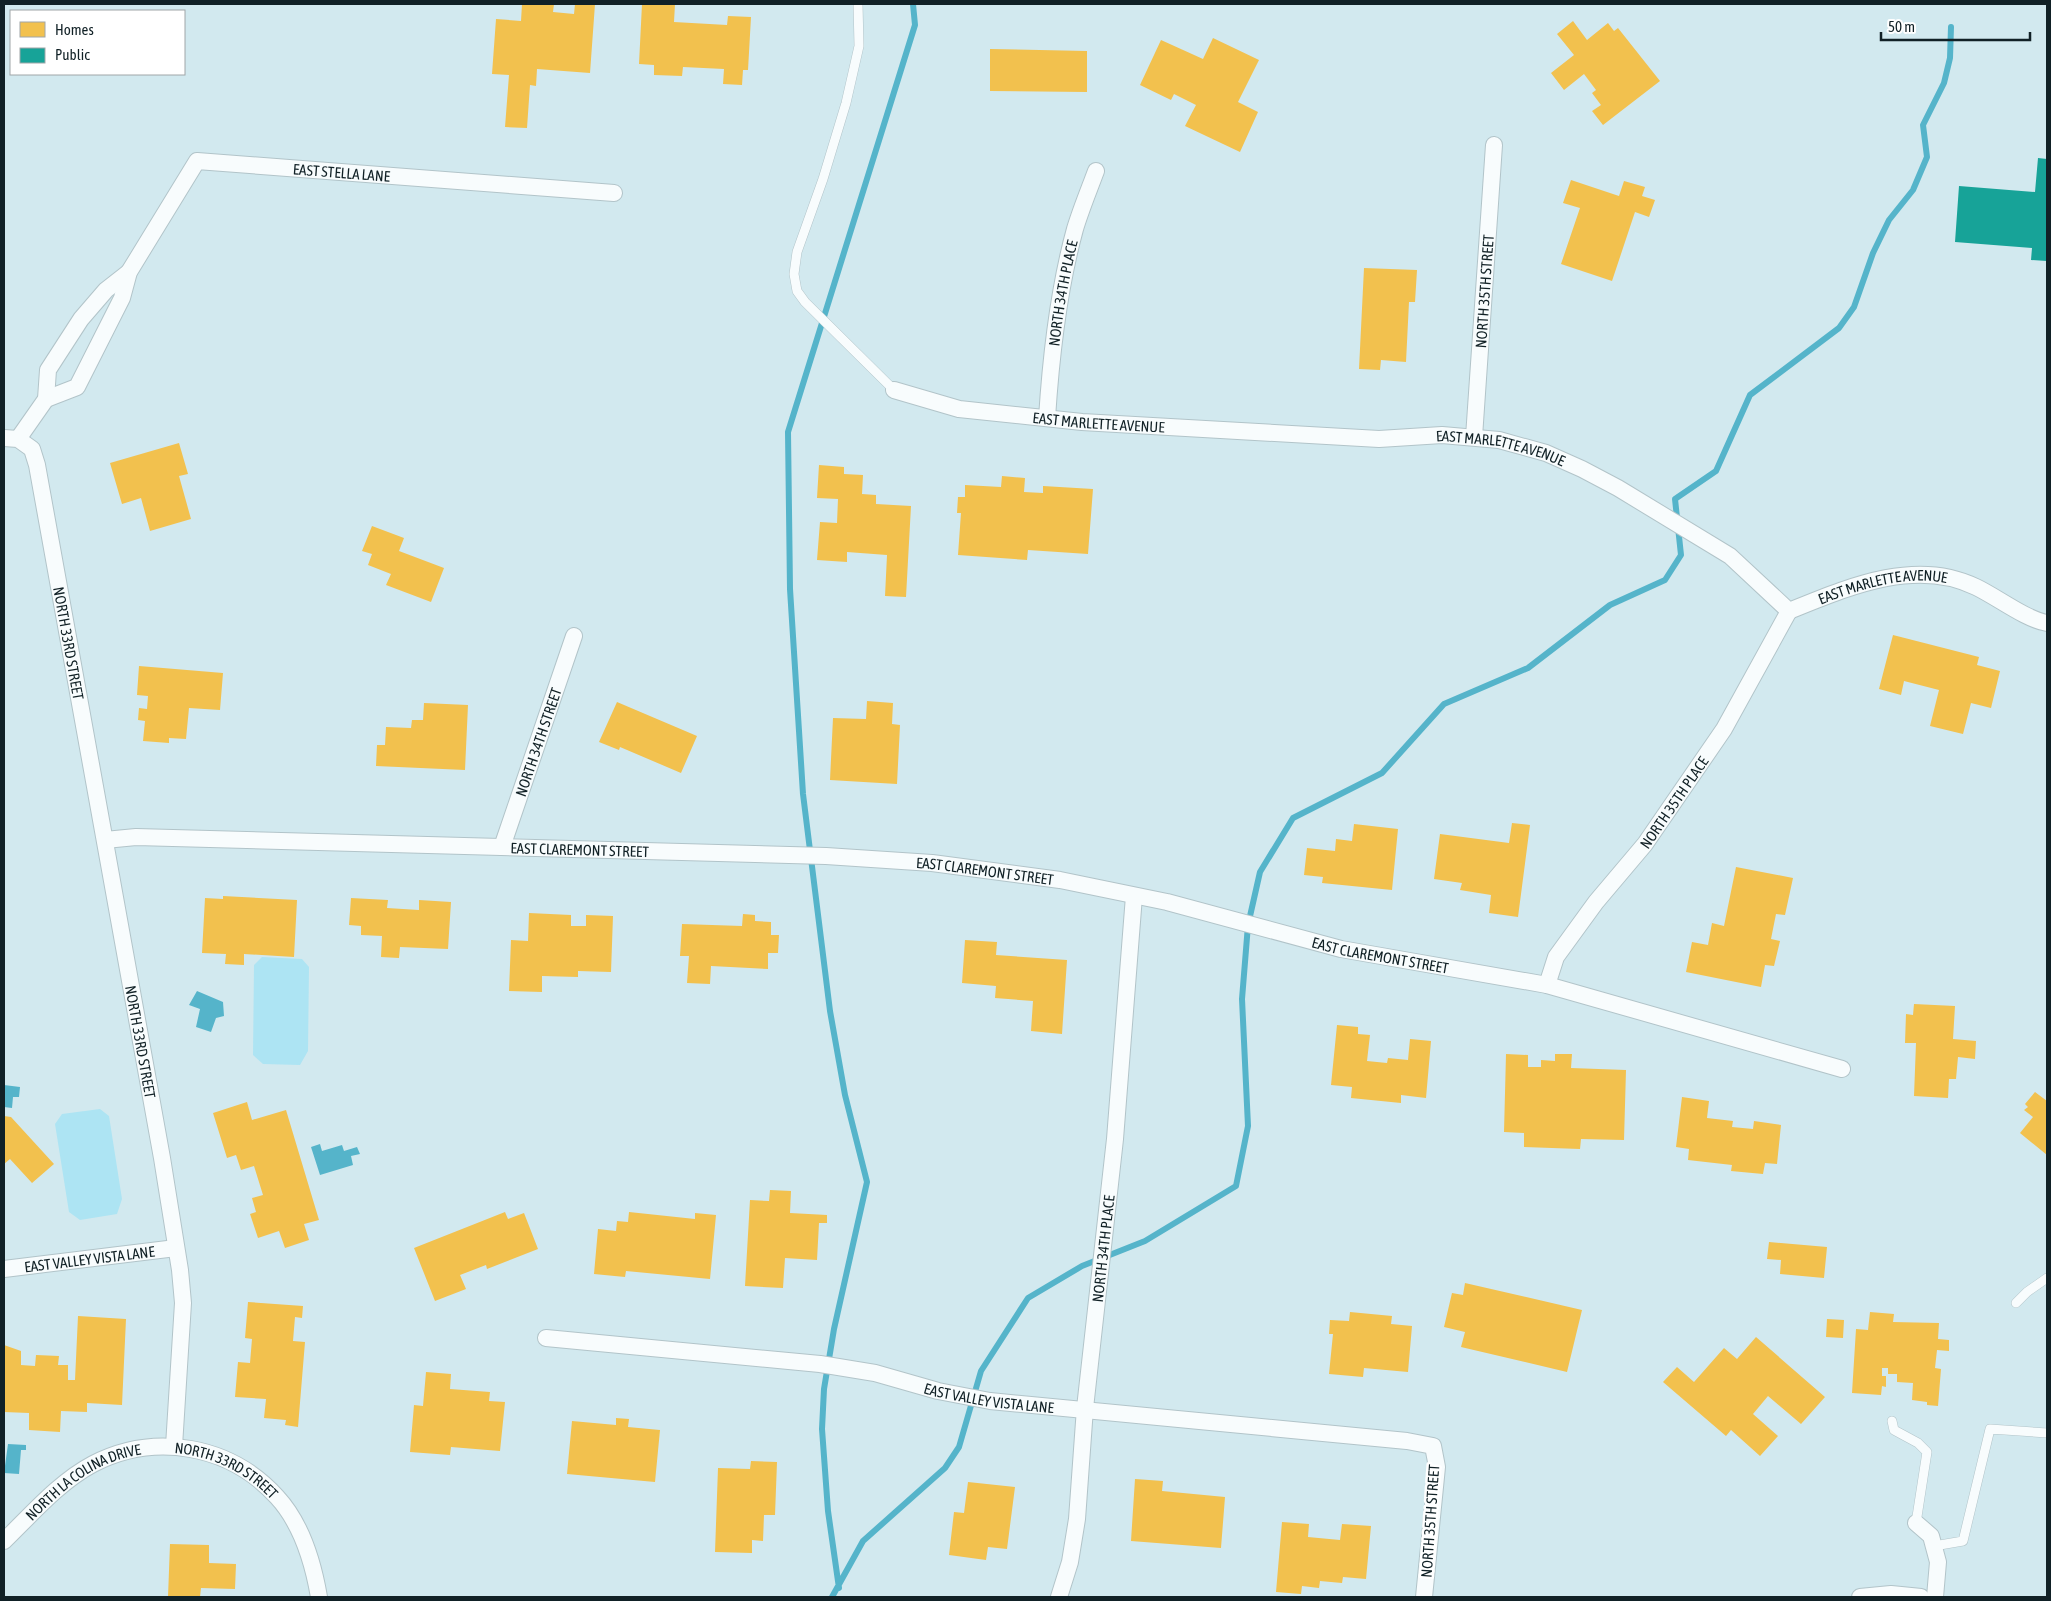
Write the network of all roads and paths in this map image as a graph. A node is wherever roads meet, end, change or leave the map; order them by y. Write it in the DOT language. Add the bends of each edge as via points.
graph roads {
  1 [pos="858,4"];
  2 [pos="1494,146"];
  3 [pos="1096,171"];
  4 [pos="614,193"];
  5 [pos="129,272"];
  6 [pos="894,390"];
  7 [pos="46,399"];
  8 [pos="1047,418"];
  9 [pos="1474,437"];
  10 [pos="11,439"];
  11 [pos="1789,611"];
  12 [pos="2047,623"];
  13 [pos="574,636"];
  14 [pos="104,840"];
  15 [pos="502,847"];
  16 [pos="1134,896"];
  17 [pos="1547,986"];
  18 [pos="1842,1069"];
  19 [pos="176,1248"];
  20 [pos="4,1270"];
  21 [pos="2047,1278"];
  22 [pos="2016,1303"];
  23 [pos="546,1338"];
  24 [pos="1085,1408"];
  25 [pos="1892,1421"];
  26 [pos="2047,1433"];
  27 [pos="174,1446"];
  28 [pos="1433,1446"];
  29 [pos="1916,1523"];
  30 [pos="4,1541"];
  31 [pos="1934,1546"];
  32 [pos="319,1597"];
  33 [pos="1059,1597"];
  34 [pos="1424,1597"];
  35 [pos="1860,1597"];
  36 [pos="1921,1597"];
  37 [pos="1935,1597"];
  1 -- 6 [label="lane" via="858,46 846,103 824,179 797,252 794,274 797,291 805,302"];
  2 -- 9 [label="street, NORTH 35TH STREET"];
  3 -- 8 [label="street, NORTH 34TH PLACE" via="1076,228 1061,290"];
  4 -- 5 [label="street, EAST STELLA LANE" via="197,161"];
  5 -- 7 [label="street, EAST STELLA LANE" via="106,290 48,370"];
  5 -- 7 [label="street, EAST STELLA LANE" via="122,298 77,387"];
  6 -- 8 [label="street, EAST MARLETTE AVENUE" via="959,409"];
  7 -- 10 [label="street"];
  8 -- 9 [label="street, EAST MARLETTE AVENUE" via="1379,439 1442,435"];
  9 -- 11 [label="street, EAST MARLETTE AVENUE" via="1500,440 1546,453 1582,469 1730,556"];
  10 -- 14 [label="street, NORTH 33RD STREET" via="32,449 37,465"];
  11 -- 12 [label="street, EAST MARLETTE AVENUE" via="1856,584 1893,576 1940,576 1974,586"];
  11 -- 17 [label="street, NORTH 35TH PLACE" via="1724,729 1645,844 1596,902 1556,957"];
  13 -- 15 [label="street, NORTH 34TH STREET"];
  14 -- 15 [label="street, EAST CLAREMONT STREET" via="145,837"];
  14 -- 19 [label="street, NORTH 33RD STREET"];
  15 -- 16 [label="street, EAST CLAREMONT STREET" via="826,856 932,863 1060,880"];
  16 -- 17 [label="street, EAST CLAREMONT STREET" via="1341,949"];
  16 -- 24 [label="street, NORTH 34TH PLACE" via="1115,1139"];
  17 -- 18 [label="street, EAST CLAREMONT STREET"];
  19 -- 20 [label="street, EAST VALLEY VISTA LANE"];
  19 -- 27 [label="street, NORTH 33RD STREET" via="183,1303"];
  21 -- 22 [label="lane"];
  23 -- 24 [label="street, EAST VALLEY VISTA LANE" via="820,1364 874,1373 990,1401"];
  24 -- 28 [label="street, EAST VALLEY VISTA LANE"];
  24 -- 33 [label="street, NORTH 34TH PLACE" via="1077,1519 1070,1562"];
  25 -- 29 [label="lane" via="1894,1430 1928,1452"];
  26 -- 31 [label="lane" via="1990,1429 1963,1541"];
  27 -- 30 [label="street, NORTH LA COLINA DRIVE" via="143,1447 92,1464"];
  27 -- 32 [label="street, NORTH 33RD STREET" via="200,1450 225,1459 253,1475 278,1498 299,1530"];
  28 -- 34 [label="street, NORTH 35TH STREET" via="1437,1467"];
  29 -- 31 [label="street" via="1931,1536"];
  31 -- 37 [label="street" via="1938,1562"];
  35 -- 36 [label="street" via="1891,1594"];
}
